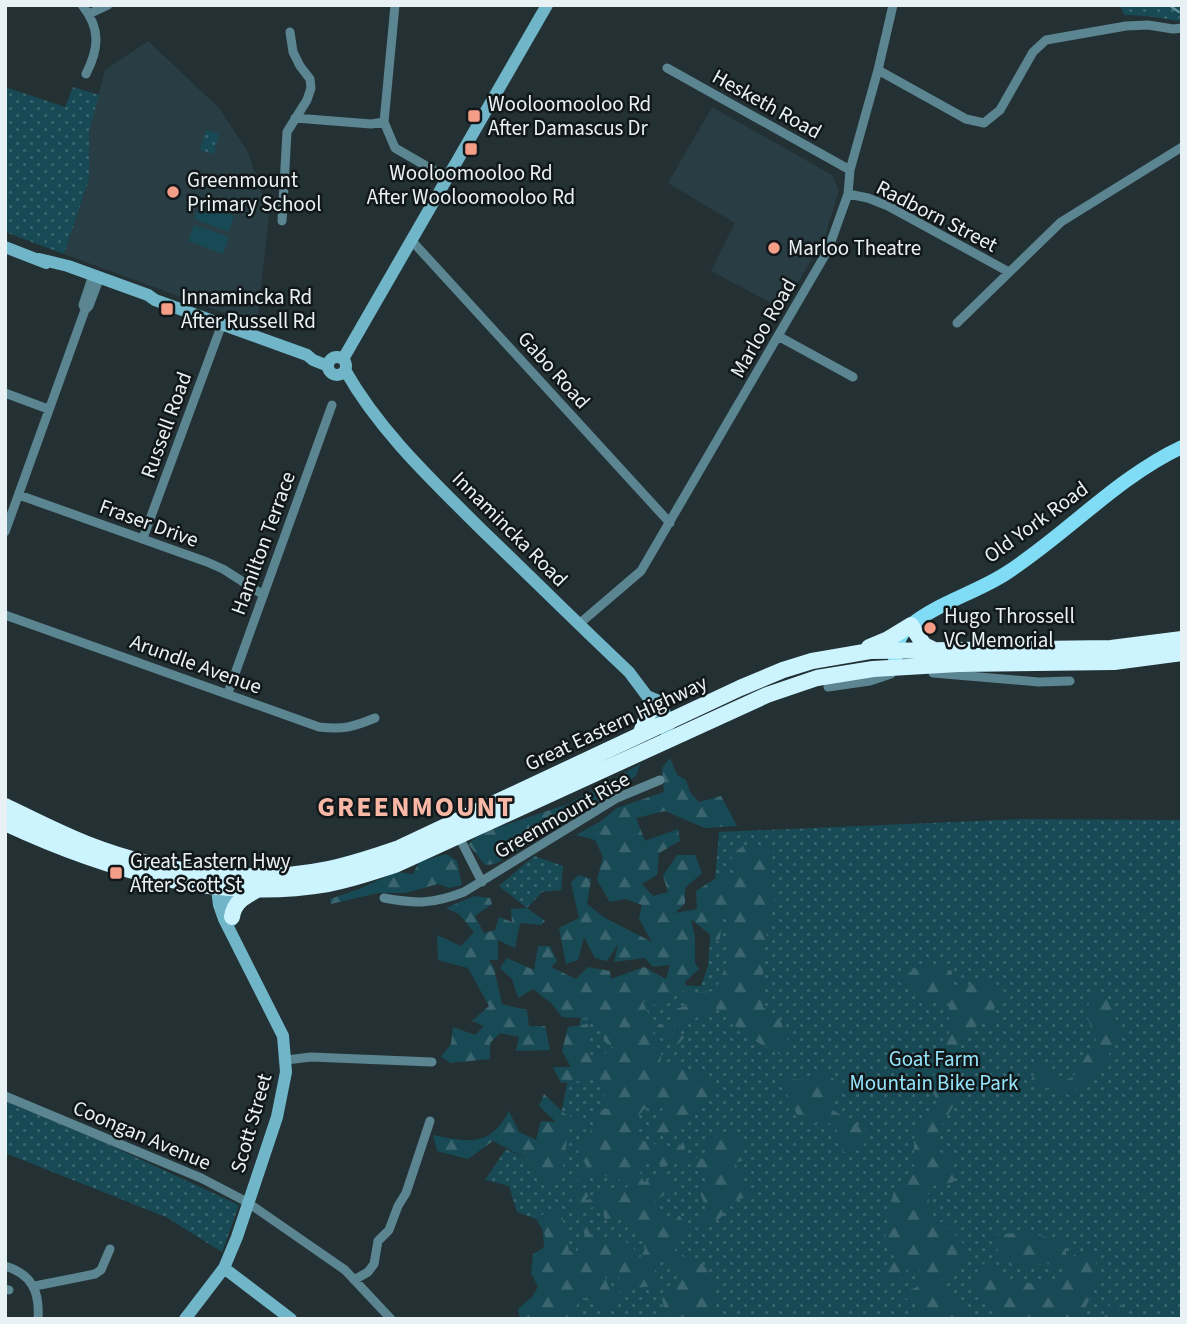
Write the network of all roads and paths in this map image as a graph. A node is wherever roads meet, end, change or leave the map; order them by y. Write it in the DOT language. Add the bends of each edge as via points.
graph roads {
  1 [pos="82,5"];
  2 [pos="108,5"];
  3 [pos="395,5"];
  4 [pos="547,5"];
  5 [pos="893,5"];
  6 [pos="89,14"];
  7 [pos="1182,27"];
  8 [pos="290,32"];
  9 [pos="667,68"];
  10 [pos="878,70"];
  11 [pos="86,74"];
  12 [pos="295,118"];
  13 [pos="384,122"];
  14 [pos="1182,147"];
  15 [pos="850,170"];
  16 [pos="447,178"];
  17 [pos="848,194"];
  18 [pos="282,221"];
  19 [pos="412,241"];
  20 [pos="5,247"];
  21 [pos="1009,272"];
  22 [pos="96,279"];
  23 [pos="957,323"];
  24 [pos="222,324"];
  25 [pos="778,336"];
  26 [pos="339,362"];
  27 [pos="853,376"];
  28 [pos="5,393"];
  29 [pos="332,405"];
  30 [pos="48,409"];
  31 [pos="1182,447"];
  32 [pos="19,495"];
  33 [pos="670,523"];
  34 [pos="5,532"];
  35 [pos="142,538"];
  36 [pos="262,594"];
  37 [pos="5,615"];
  38 [pos="579,624"];
  39 [pos="911,625"];
  40 [pos="1182,639"];
  41 [pos="901,649"];
  42 [pos="932,649"];
  43 [pos="1182,653"];
  44 [pos="846,655"];
  45 [pos="900,667"];
  46 [pos="847,678"];
  47 [pos="1070,681"];
  48 [pos="828,687"];
  49 [pos="228,693"];
  50 [pos="653,703"];
  51 [pos="374,718"];
  52 [pos="671,720"];
  53 [pos="640,735"];
  54 [pos="673,739"];
  55 [pos="660,780"];
  56 [pos="5,806"];
  57 [pos="5,823"];
  58 [pos="455,830"];
  59 [pos="222,881"];
  60 [pos="482,881"];
  61 [pos="257,890"];
  62 [pos="384,898"];
  63 [pos="232,924"];
  64 [pos="286,1060"];
  65 [pos="432,1062"];
  66 [pos="5,1096"];
  67 [pos="430,1121"];
  68 [pos="247,1202"];
  69 [pos="110,1249"];
  70 [pos="5,1266"];
  71 [pos="224,1268"];
  72 [pos="354,1280"];
  73 [pos="35,1286"];
  74 [pos="38,1319"];
  75 [pos="185,1319"];
  76 [pos="291,1319"];
  77 [pos="391,1319"];
  1 -- 6 [label="street"];
  2 -- 6 [label="street"];
  3 -- 13 [label="street"];
  4 -- 16 [label="main road"];
  5 -- 10 [label="street, Marloo Road"];
  6 -- 11 [label="street" via="97,38"];
  7 -- 10 [label="street" via="1126,26 1046,40 1033,52 1000,110 984,123 966,119"];
  8 -- 12 [label="street" via="293,52 310,79 307,100"];
  9 -- 15 [label="street, Hesketh Road"];
  10 -- 15 [label="street, Marloo Road"];
  12 -- 13 [label="street"];
  12 -- 18 [label="street" via="287,132"];
  13 -- 16 [label="street" via="395,148"];
  14 -- 21 [label="street" via="1061,222"];
  15 -- 17 [label="street, Marloo Road"];
  16 -- 19 [label="main road"];
  17 -- 21 [label="street, Radborn Street" via="888,206"];
  17 -- 25 [label="street, Marloo Road" via="828,250"];
  19 -- 26 [label="main road"];
  19 -- 33 [label="street, Gabo Road"];
  20 -- 22 [label="main road, Innamincka Road"];
  21 -- 23 [label="street"];
  22 -- 24 [label="main road, Innamincka Road"];
  22 -- 30 [label="street"];
  24 -- 26 [label="main road, Innamincka Road" via="313,360"];
  24 -- 35 [label="street, Russell Road"];
  25 -- 27 [label="street"];
  25 -- 33 [label="street, Marloo Road"];
  26 -- 38 [label="main road, Innamincka Road" via="347,384 393,438"];
  28 -- 30 [label="street"];
  29 -- 36 [label="street, Hamilton Terrace"];
  30 -- 32 [label="street"];
  31 -- 39 [label="main road, Old York Road" via="1139,470 1003,575"];
  32 -- 34 [label="street"];
  32 -- 35 [label="street, Fraser Drive"];
  33 -- 38 [label="street, Marloo Road" via="641,571"];
  35 -- 36 [label="street, Fraser Drive" via="215,566"];
  36 -- 49 [label="street, Hamilton Terrace"];
  37 -- 49 [label="street, Arundle Avenue"];
  38 -- 50 [label="main road, Innamincka Road" via="629,672"];
  39 -- 41 [label="main road" via="912,635"];
  39 -- 42 [label="highway"];
  39 -- 44 [label="highway"];
  40 -- 42 [label="highway, Great Eastern Highway" via="1111,648"];
  41 -- 42 [label="highway, Great Eastern Highway"];
  41 -- 44 [label="highway, Great Eastern Highway"];
  41 -- 45 [label="main road"];
  43 -- 45 [label="highway, Great Eastern Highway" via="1114,662"];
  44 -- 46 [label="street"];
  44 -- 52 [label="highway, Great Eastern Highway" via="783,670"];
  45 -- 46 [label="highway, Great Eastern Highway"];
  46 -- 47 [label="street" via="870,681 887,674 941,673"];
  46 -- 48 [label="street"];
  46 -- 54 [label="highway, Great Eastern Highway" via="817,678 767,695"];
  49 -- 51 [label="street, Arundle Avenue" via="319,727 351,728"];
  50 -- 52 [label="highway"];
  50 -- 52 [label="main road, Innamincka Road"];
  50 -- 53 [label="highway"];
  52 -- 53 [label="highway, Great Eastern Highway"];
  52 -- 54 [label="main road, Innamincka Road"];
  53 -- 58 [label="highway, Great Eastern Highway"];
  54 -- 58 [label="highway, Great Eastern Highway"];
  55 -- 60 [label="street, Greenmount Rise" via="617,798"];
  56 -- 59 [label="highway, Great Eastern Highway" via="87,844"];
  57 -- 59 [label="highway, Great Eastern Highway" via="95,860 153,877"];
  58 -- 59 [label="highway, Great Eastern Highway" via="326,870"];
  58 -- 60 [label="street, Greenmount Rise"];
  58 -- 61 [label="highway, Great Eastern Highway" via="395,865 348,880"];
  59 -- 61 [label="highway, Great Eastern Highway"];
  59 -- 63 [label="main road, Scott Street"];
  60 -- 62 [label="street, Greenmount Rise" via="443,900 424,903"];
  61 -- 63 [label="highway" via="233,908"];
  63 -- 64 [label="main road, Scott Street" via="283,1036"];
  64 -- 65 [label="street"];
  64 -- 68 [label="main road, Scott Street" via="277,1117"];
  66 -- 68 [label="street, Coongan Avenue" via="201,1178"];
  67 -- 72 [label="street" via="406,1193 379,1241 374,1264"];
  68 -- 71 [label="main road, Scott Street"];
  68 -- 72 [label="street, Coongan Avenue"];
  69 -- 73 [label="street" via="95,1274"];
  70 -- 73 [label="street" via="27,1276"];
  71 -- 75 [label="main road, Scott Street"];
  71 -- 76 [label="main road"];
  72 -- 77 [label="street, Coongan Avenue"];
  73 -- 74 [label="street"];
}
